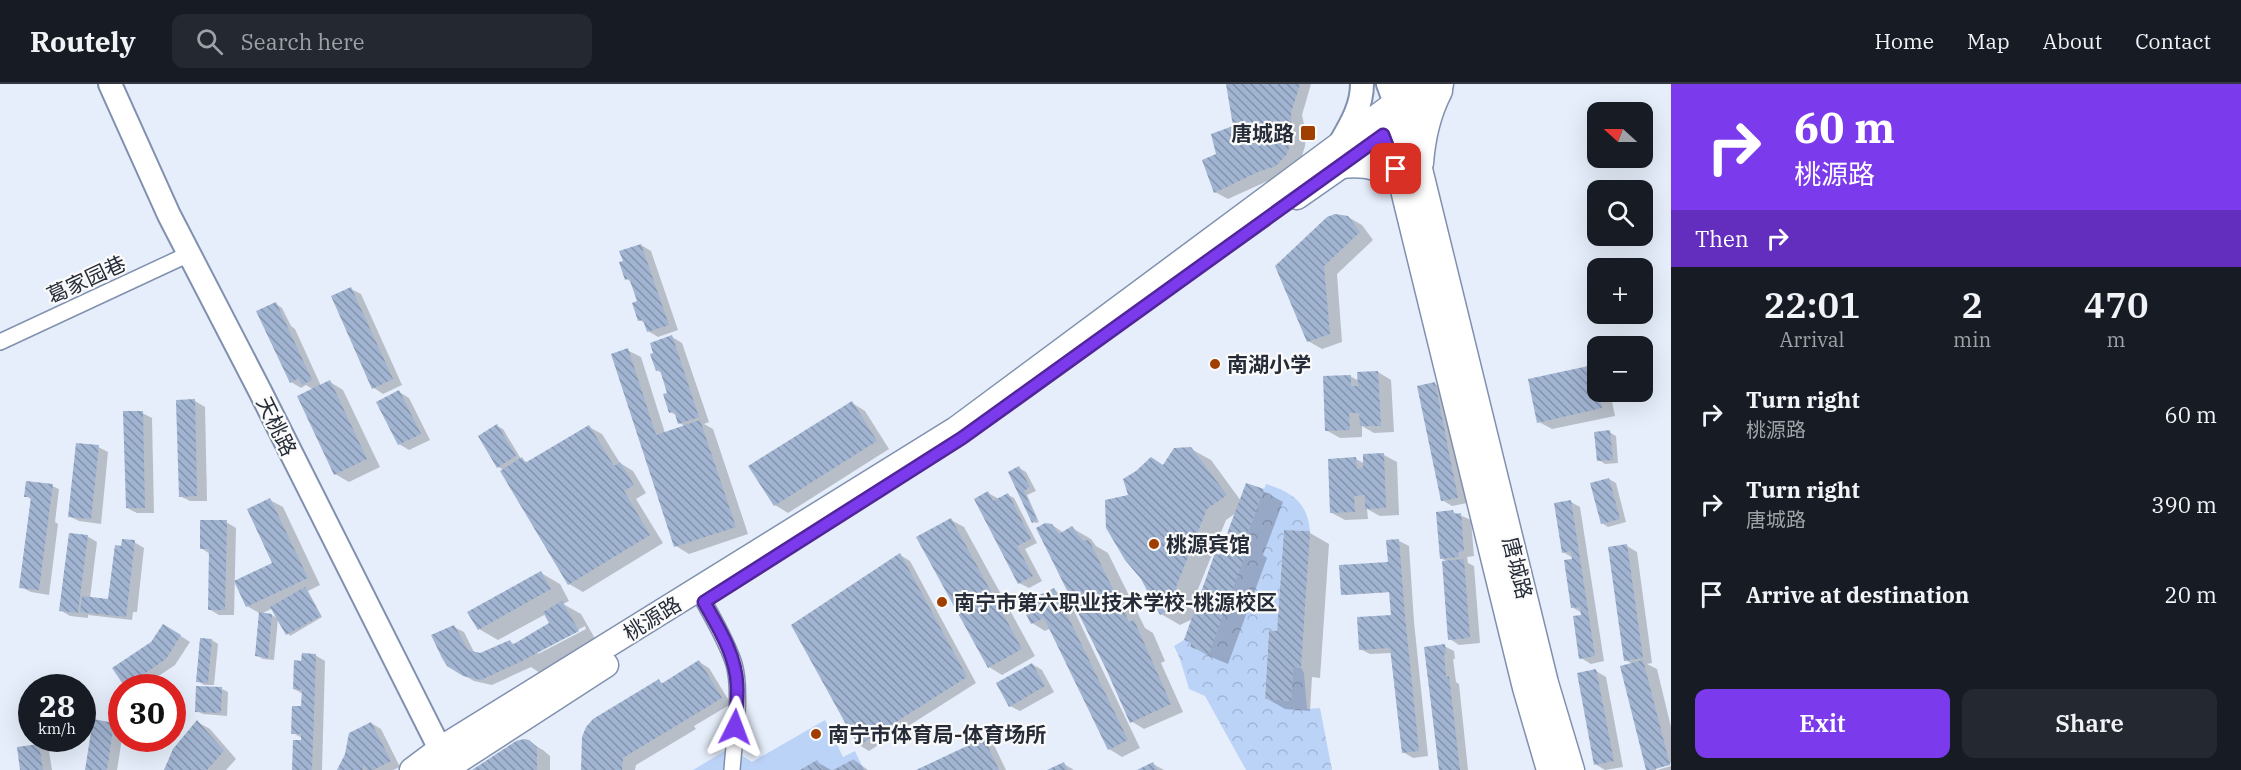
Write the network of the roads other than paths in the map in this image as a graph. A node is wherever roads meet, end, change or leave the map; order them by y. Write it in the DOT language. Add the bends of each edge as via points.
graph roads {
  1 [pos="110,84"];
  2 [pos="1362,84"];
  3 [pos="1368,84"];
  4 [pos="1414,84"];
  5 [pos="1442,84"];
  6 [pos="1387,115"];
  7 [pos="1339,156"];
  8 [pos="1420,169"];
  9 [pos="1402,186"];
  10 [pos="189,255"];
  11 [pos="0,342"];
  12 [pos="704,602"];
  13 [pos="444,762"];
  14 [pos="412,770"];
  15 [pos="732,770"];
  16 [pos="1549,770"];
  17 [pos="1572,770"];
  1 -- 10 [label="main road, 天桃路"];
  2 -- 7 [label="main road" via="1354,119"];
  3 -- 6 [label="main road"];
  4 -- 6 [label="main road, 桃源路"];
  5 -- 6 [label="main road, 桃源路"];
  5 -- 8 [label="main road" via="1423,138"];
  6 -- 7 [label="main road, 桃源路"];
  6 -- 8 [label="main road, 唐城路"];
  6 -- 9 [label="main road, 唐城路"];
  7 -- 9 [label="main road" via="1379,169"];
  7 -- 12 [label="main road, 桃源路" via="962,438"];
  7 -- 13 [label="main road, 桃源路" via="956,429"];
  8 -- 17 [label="main road, 唐城路" via="1546,683"];
  9 -- 16 [label="main road, 唐城路" via="1525,688"];
  10 -- 11 [label="street, 葛家园巷"];
  10 -- 13 [label="main road, 天桃路"];
  12 -- 13 [label="main road, 桃源路"];
  12 -- 15 [label="street" via="734,666 737,684"];
  13 -- 14 [label="main road, 桃源路"];
}
